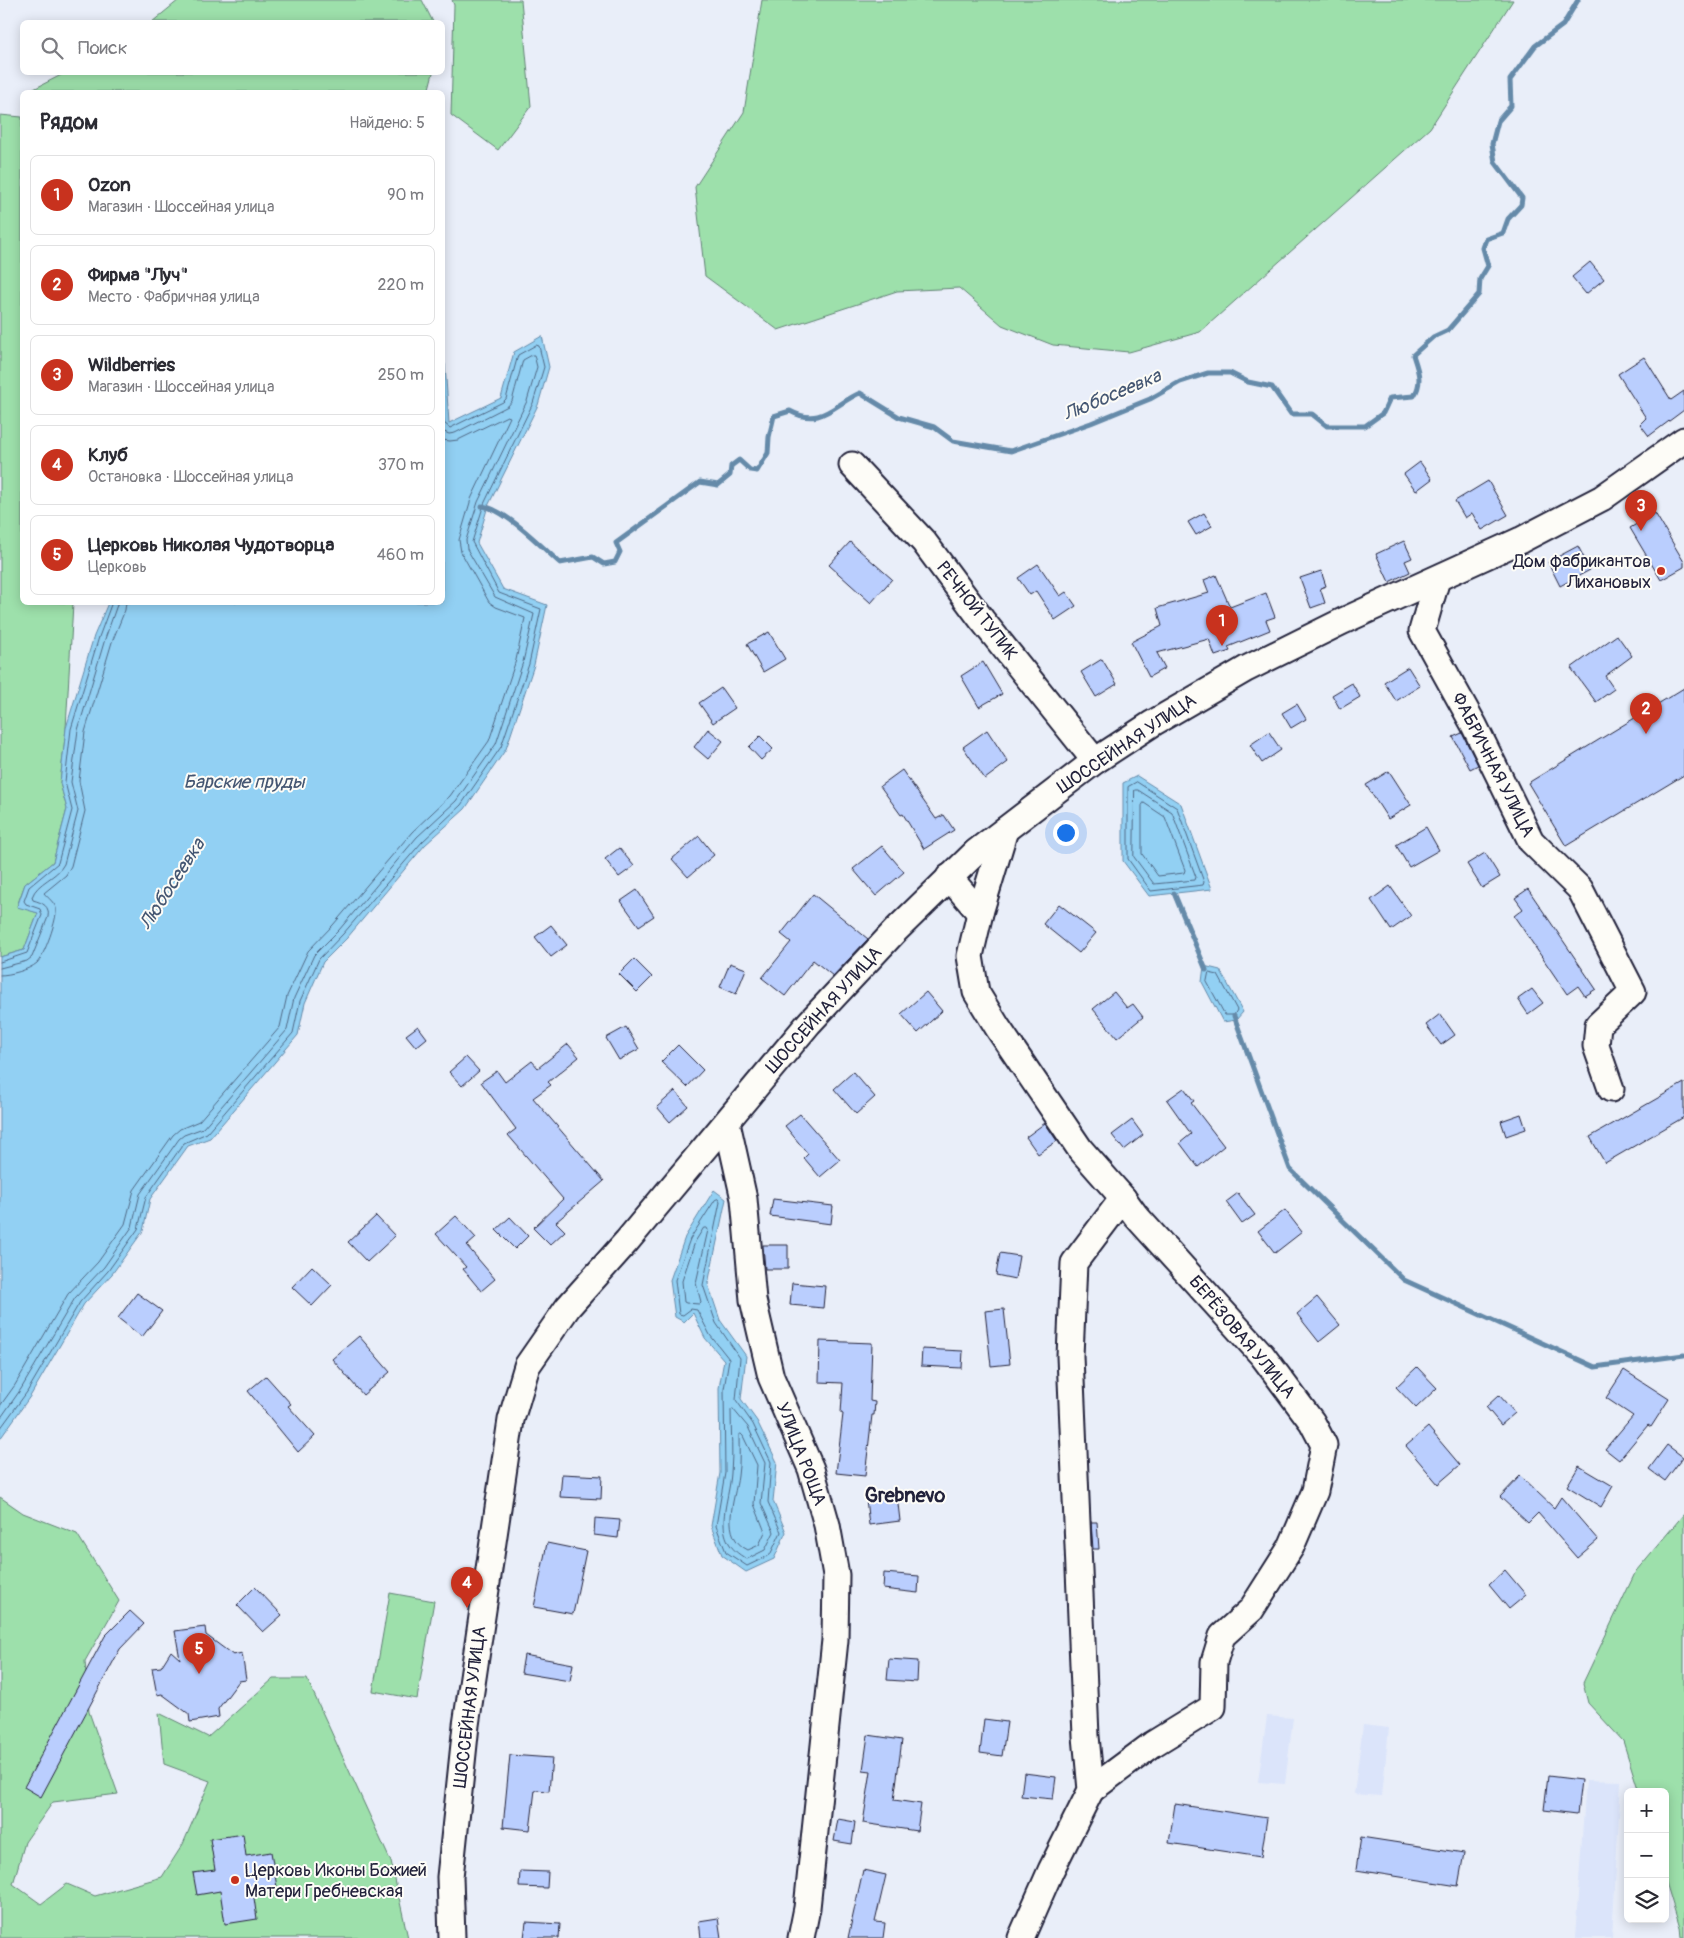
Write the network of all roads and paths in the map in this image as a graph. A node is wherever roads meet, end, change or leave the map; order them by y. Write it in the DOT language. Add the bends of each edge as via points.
graph roads {
  1 [pos="1684,440"];
  2 [pos="852,465"];
  3 [pos="1437,580"];
  4 [pos="1096,761"];
  5 [pos="1005,830"];
  6 [pos="949,877"];
  7 [pos="980,913"];
  8 [pos="1611,1089"];
  9 [pos="727,1123"];
  10 [pos="1124,1198"];
  11 [pos="1091,1790"];
  12 [pos="452,1938"];
  13 [pos="801,1938"];
  14 [pos="1021,1938"];
  1 -- 3 [label="street, ШОССЕЙНАЯ УЛИЦА" via="1602,498"];
  2 -- 4 [label="street, РЕЧНОЙ ТУПИК" via="924,542 982,620"];
  3 -- 4 [label="street, ШОССЕЙНАЯ УЛИЦА" via="1343,621 1246,669 1152,723"];
  3 -- 8 [label="street, ФАБРИЧНАЯ УЛИЦА" via="1422,631 1474,725 1531,841 1580,889 1633,992 1598,1025 1596,1046"];
  4 -- 5 [label="street, ШОССЕЙНАЯ УЛИЦА"];
  5 -- 6 [label="street, ШОССЕЙНАЯ УЛИЦА"];
  5 -- 7 [label="street, БЕРЁЗОВАЯ УЛИЦА"];
  6 -- 7 [label="street"];
  6 -- 9 [label="street, ШОССЕЙНАЯ УЛИЦА" via="809,1023"];
  7 -- 10 [label="street, БЕРЁЗОВАЯ УЛИЦА" via="970,956 976,992 1080,1149"];
  9 -- 12 [label="street, ШОССЕЙНАЯ УЛИЦА" via="568,1307 527,1366 511,1420 466,1725 450,1877"];
  9 -- 13 [label="street, УЛИЦА РОЩА" via="744,1199 753,1300 769,1367 811,1469 827,1525 836,1575 835,1640 807,1908"];
  10 -- 11 [label="street" via="1074,1264 1070,1356"];
  10 -- 11 [label="street, БЕРЁЗОВАЯ УЛИЦА" via="1136,1216 1262,1355 1312,1422 1324,1445 1315,1491 1291,1546 1251,1610 1222,1636 1214,1662 1213,1707 1153,1744"];
  11 -- 14 [label="street"];
}
